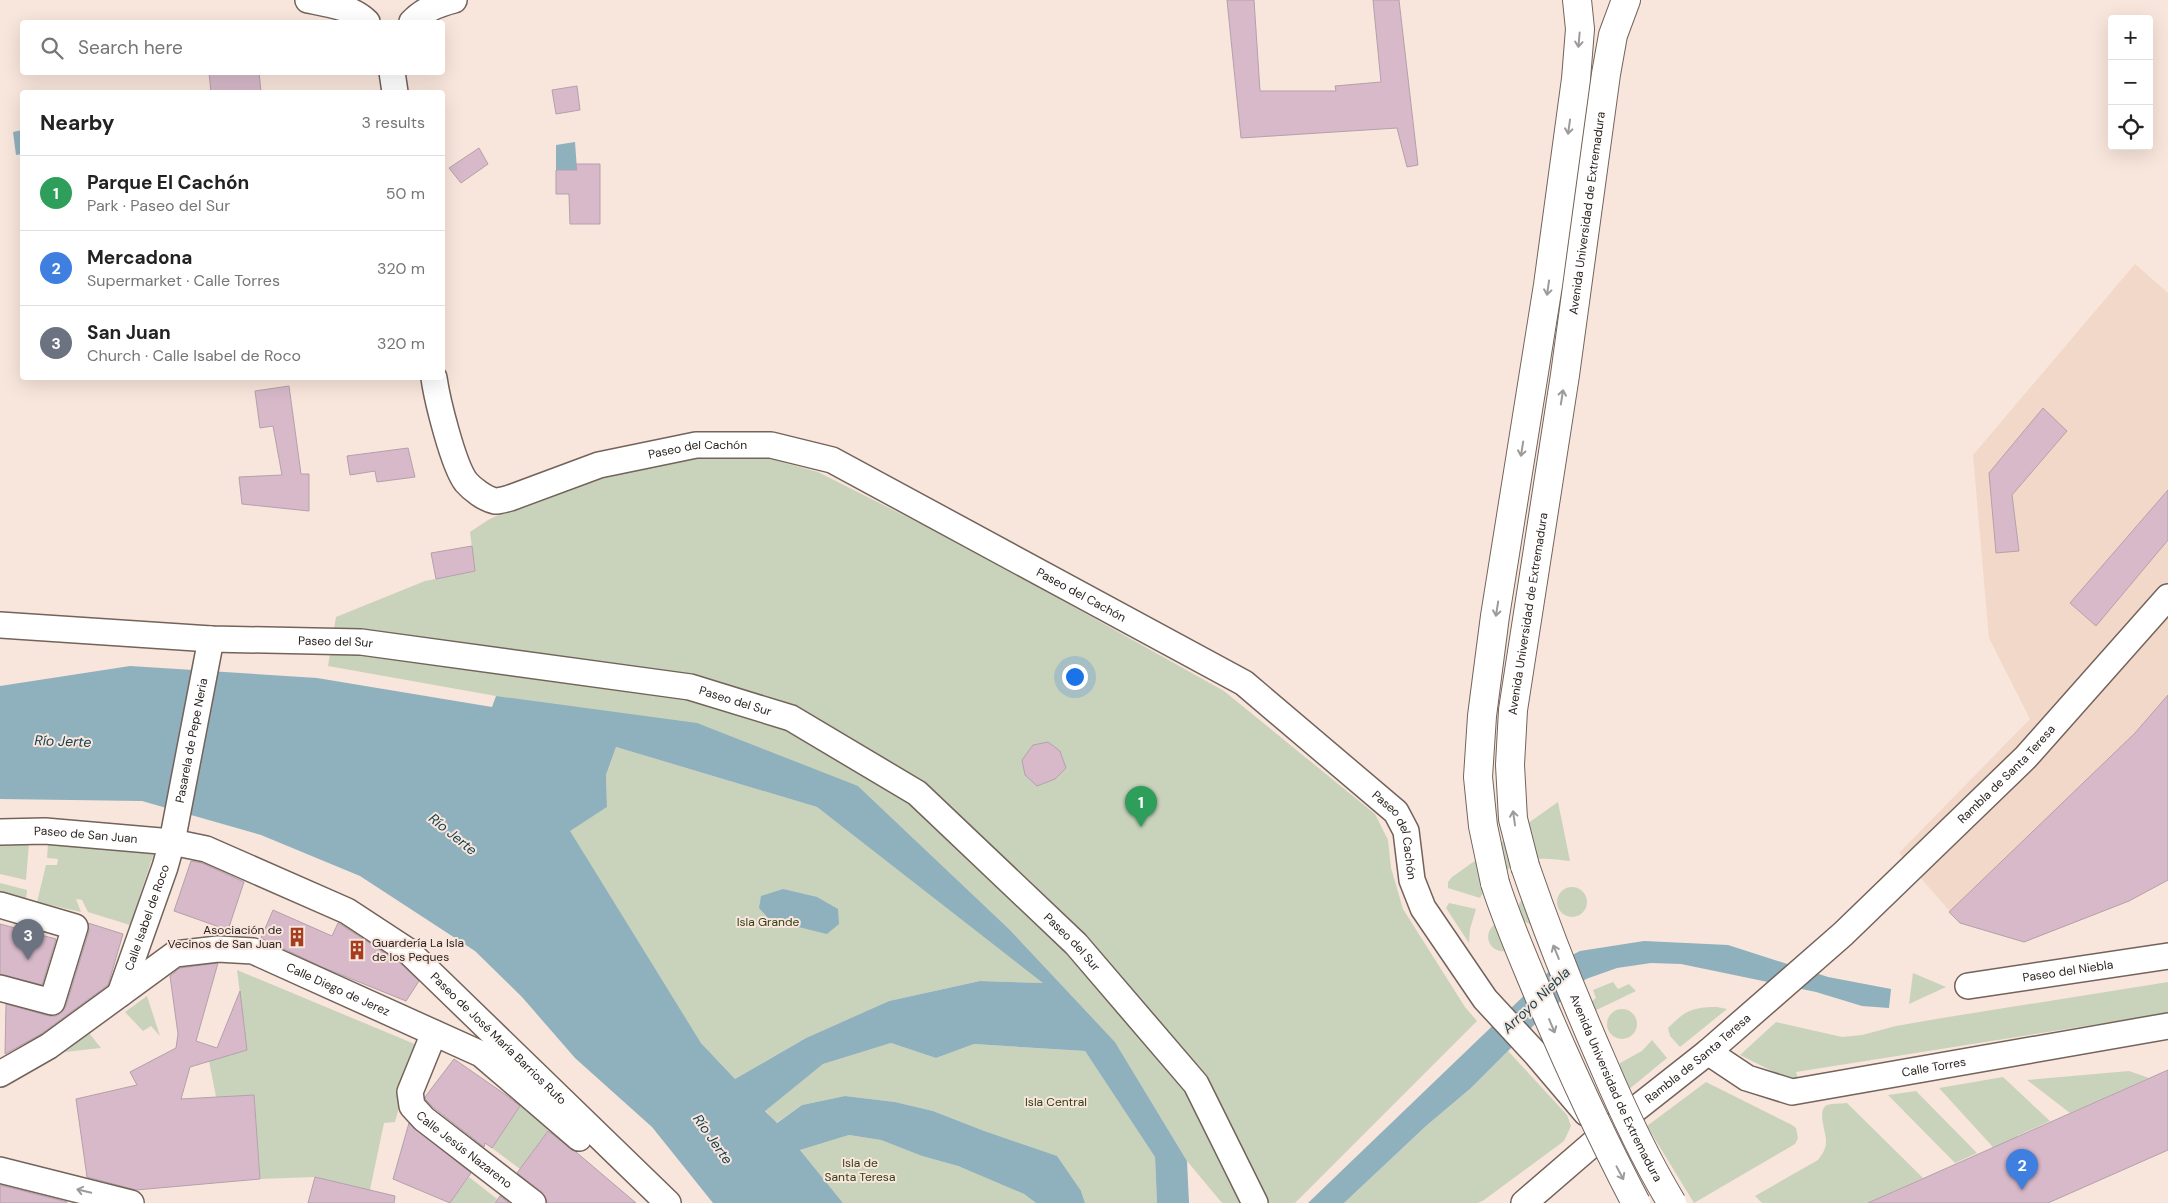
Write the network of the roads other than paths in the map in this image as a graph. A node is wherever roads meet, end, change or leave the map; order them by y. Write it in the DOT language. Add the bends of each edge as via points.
graph roads {
  1 [pos="308,0"];
  2 [pos="454,0"];
  3 [pos="1577,0"];
  4 [pos="1626,0"];
  5 [pos="364,20"];
  6 [pos="414,20"];
  7 [pos="392,75"];
  8 [pos="395,90"];
  9 [pos="434,380"];
  10 [pos="2168,597"];
  11 [pos="0,625"];
  12 [pos="211,640"];
  13 [pos="0,832"];
  14 [pos="172,842"];
  15 [pos="0,905"];
  16 [pos="2168,956"];
  17 [pos="1968,986"];
  18 [pos="0,988"];
  19 [pos="120,994"];
  20 [pos="2168,1026"];
  21 [pos="434,1033"];
  22 [pos="1708,1052"];
  23 [pos="0,1074"];
  24 [pos="1604,1134"];
  25 [pos="0,1170"];
  26 [pos="131,1203"];
  27 [pos="533,1203"];
  28 [pos="650,1203"];
  29 [pos="668,1203"];
  30 [pos="1254,1203"];
  31 [pos="1524,1203"];
  32 [pos="1636,1203"];
  33 [pos="1672,1203"];
  1 -- 5 [label="street" via="331,4"];
  2 -- 6 [label="street" via="439,4"];
  3 -- 32 [label="main road, one-way, bridge" via="1580,29 1576,79 1548,285 1495,616 1478,777 1483,826 1495,883 1511,929 1554,1031"];
  33 -- 4 [label="main road, Avenida Universidad de Extremadura, one-way, bridge" via="1642,1147 1588,1030 1544,923 1513,819 1510,765 1513,710 1565,376 1606,74 1613,35"];
  7 -- 8 [label="street"];
  9 -- 24 [label="street, Paseo del Cachón" via="436,398 458,468 465,481 495,501 599,464 696,445 771,445 832,460 1244,683 1396,812 1406,831 1412,880 1423,908 1485,999 1536,1053"];
  10 -- 22 [label="street, Rambla de Santa Teresa" via="2026,757 1836,941"];
  11 -- 12 [label="street, Paseo del Sur"];
  12 -- 14 [label="street, Pasarela de Pepe Neria"];
  12 -- 30 [label="street, Paseo del Sur" via="361,642 690,686 791,718 917,792 1076,944 1196,1084"];
  13 -- 14 [label="street, Paseo de San Juan" via="44,832"];
  14 -- 19 [label="street, Calle Isabel de Roco"];
  14 -- 29 [label="street, Paseo de José María Barrios Rufo" via="206,849 347,911 408,951"];
  15 -- 18 [label="street" via="74,927 52,1002"];
  16 -- 17 [label="street, Paseo del Niebla"];
  19 -- 21 [label="street, Calle Diego de Jerez" via="175,954 218,949 253,951"];
  19 -- 23 [label="street, Calle Diego de Jerez" via="49,1046"];
  20 -- 22 [label="street, Calle Torres" via="1792,1092 1747,1078"];
  21 -- 27 [label="street, Calle Jesús Nazareno" via="410,1092 412,1106 424,1119"];
  21 -- 28 [label="street, Calle Diego de Jerez" via="481,1054"];
  22 -- 24 [label="street, Rambla de Santa Teresa"];
  24 -- 31 [label="street, Rambla de Santa Teresa"];
  26 -- 25 [label="street, one-way"];
}
